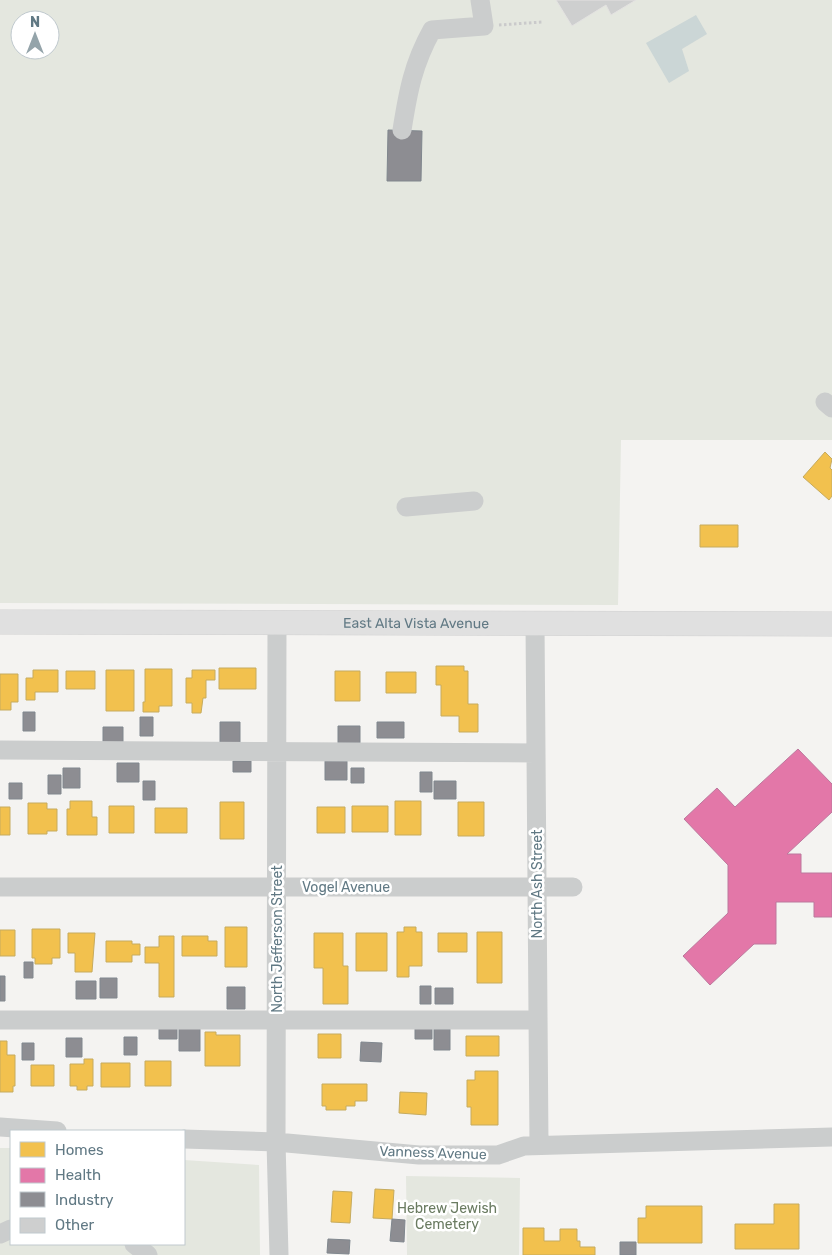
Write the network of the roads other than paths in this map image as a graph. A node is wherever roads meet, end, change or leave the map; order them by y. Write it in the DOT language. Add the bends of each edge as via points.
graph roads {
  1 [pos="480,0"];
  2 [pos="402,130"];
  3 [pos="474,501"];
  4 [pos="406,507"];
  5 [pos="0,622"];
  6 [pos="277,622"];
  7 [pos="535,623"];
  8 [pos="832,624"];
  9 [pos="0,750"];
  10 [pos="277,752"];
  11 [pos="536,753"];
  12 [pos="0,887"];
  13 [pos="276,887"];
  14 [pos="537,887"];
  15 [pos="573,887"];
  16 [pos="0,1020"];
  17 [pos="276,1020"];
  18 [pos="538,1020"];
  19 [pos="0,1127"];
  20 [pos="30,1130"];
  21 [pos="832,1137"];
  22 [pos="185,1139"];
  23 [pos="276,1142"];
  24 [pos="538,1145"];
  25 [pos="135,1245"];
  26 [pos="148,1255"];
  27 [pos="279,1255"];
  1 -- 2 [label="street" via="484,26 432,30 410,80"];
  3 -- 4 [label="street"];
  5 -- 6 [label="main road, East Alta Vista Avenue"];
  6 -- 7 [label="main road, East Alta Vista Avenue"];
  6 -- 10 [label="street, North Jefferson Street"];
  7 -- 8 [label="main road, East Alta Vista Avenue"];
  7 -- 11 [label="street, North Ash Street"];
  9 -- 10 [label="street"];
  10 -- 11 [label="street"];
  10 -- 13 [label="street, North Jefferson Street"];
  11 -- 14 [label="street, North Ash Street"];
  12 -- 13 [label="street, Vogel Avenue"];
  13 -- 14 [label="street, Vogel Avenue"];
  13 -- 17 [label="street, North Jefferson Street"];
  14 -- 15 [label="street, Vogel Avenue"];
  14 -- 18 [label="street, North Ash Street"];
  16 -- 17 [label="street"];
  17 -- 18 [label="street"];
  17 -- 23 [label="street, North Jefferson Street"];
  18 -- 24 [label="street, North Ash Street"];
  19 -- 20 [label="street"];
  21 -- 24 [label="street, Vanness Avenue"];
  22 -- 23 [label="street, Vanness Avenue"];
  23 -- 24 [label="street, Vanness Avenue" via="447,1155 498,1155"];
  23 -- 27 [label="street, North Jefferson Street"];
  25 -- 26 [label="street"];
}
